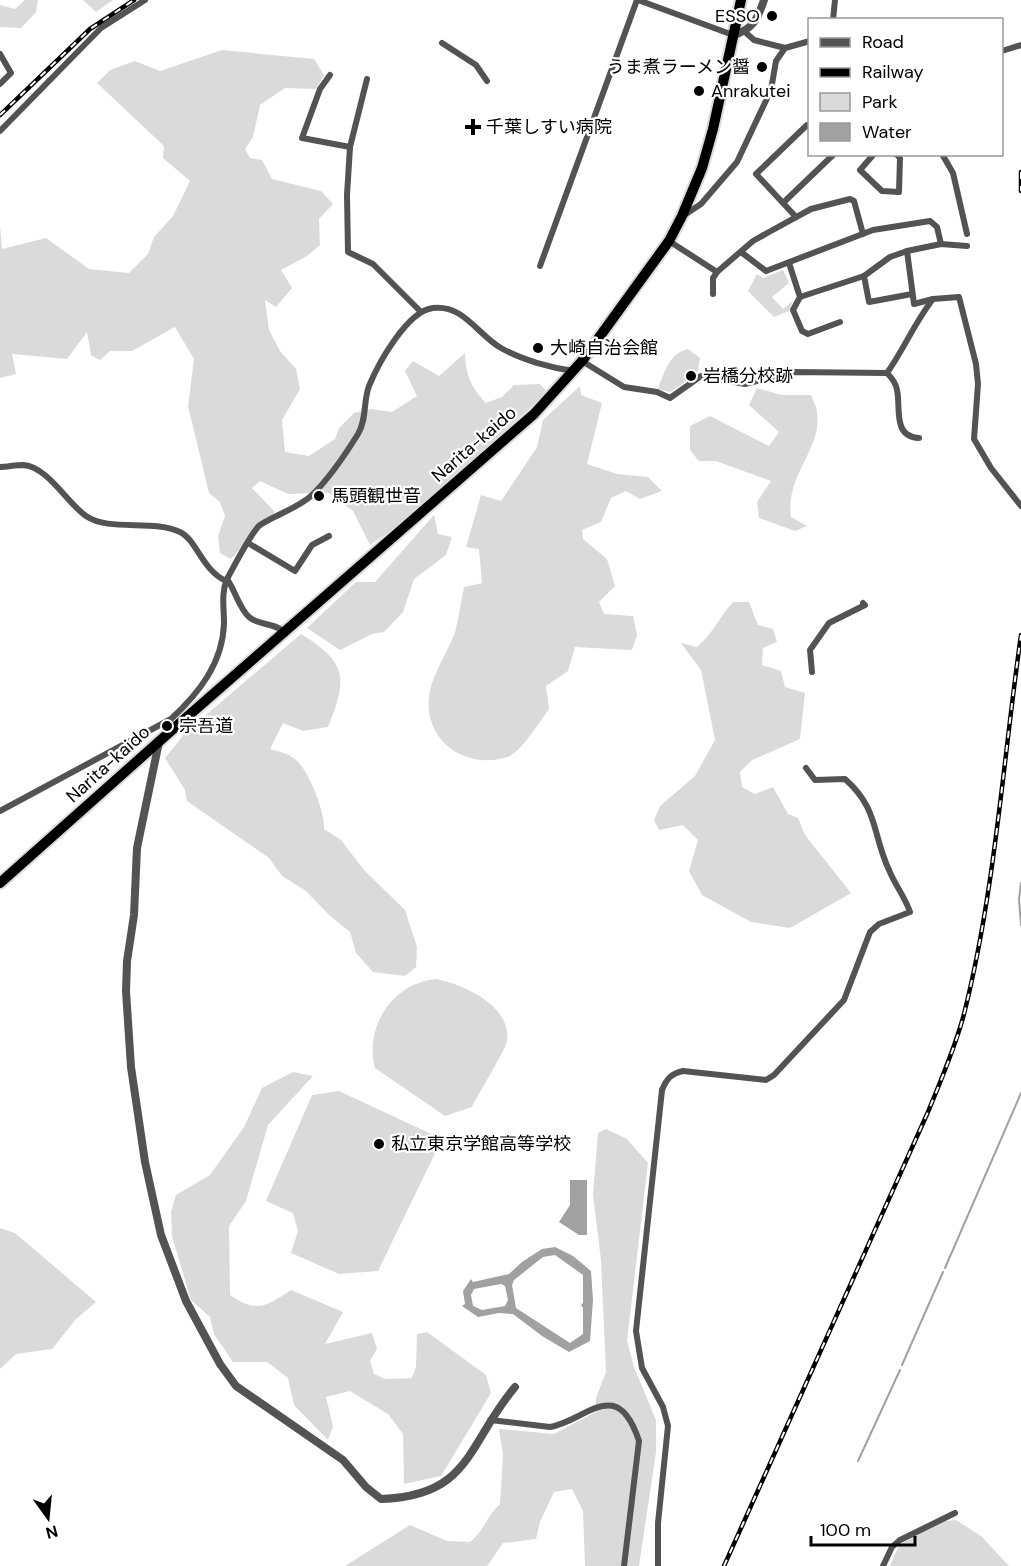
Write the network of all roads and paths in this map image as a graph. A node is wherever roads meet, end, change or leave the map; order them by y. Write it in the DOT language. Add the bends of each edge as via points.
graph roads {
  1 [pos="145,0"];
  2 [pos="638,0"];
  3 [pos="741,0"];
  4 [pos="764,0"];
  5 [pos="835,0"];
  6 [pos="833,18"];
  7 [pos="746,32"];
  8 [pos="733,35"];
  9 [pos="808,42"];
  10 [pos="442,44"];
  11 [pos="1021,45"];
  12 [pos="785,48"];
  13 [pos="1003,51"];
  14 [pos="0,54"];
  15 [pos="330,75"];
  16 [pos="367,79"];
  17 [pos="487,81"];
  18 [pos="0,84"];
  19 [pos="808,126"];
  20 [pos="0,131"];
  21 [pos="350,147"];
  22 [pos="832,156"];
  23 [pos="872,156"];
  24 [pos="898,156"];
  25 [pos="943,156"];
  26 [pos="783,203"];
  27 [pos="682,216"];
  28 [pos="796,217"];
  29 [pos="864,234"];
  30 [pos="967,234"];
  31 [pos="669,241"];
  32 [pos="941,244"];
  33 [pos="967,246"];
  34 [pos="907,251"];
  35 [pos="741,252"];
  36 [pos="789,263"];
  37 [pos="540,266"];
  38 [pos="717,272"];
  39 [pos="864,276"];
  40 [pos="713,294"];
  41 [pos="912,294"];
  42 [pos="800,297"];
  43 [pos="933,299"];
  44 [pos="420,311"];
  45 [pos="840,322"];
  46 [pos="582,362"];
  47 [pos="575,371"];
  48 [pos="887,373"];
  49 [pos="919,438"];
  50 [pos="0,467"];
  51 [pos="1021,506"];
  52 [pos="329,536"];
  53 [pos="248,543"];
  54 [pos="227,580"];
  55 [pos="863,603"];
  56 [pos="284,632"];
  57 [pos="812,672"];
  58 [pos="171,724"];
  59 [pos="160,740"];
  60 [pos="806,768"];
  61 [pos="0,811"];
  62 [pos="0,884"];
  63 [pos="515,1387"];
  64 [pos="490,1419"];
  65 [pos="956,1513"];
  66 [pos="624,1566"];
  67 [pos="658,1566"];
  68 [pos="883,1566"];
  1 -- 20 [label="street" via="94,34"];
  2 -- 8 [label="street"];
  2 -- 37 [label="street"];
  3 -- 8 [label="highway, Narita-kaido"];
  4 -- 7 [label="street" via="758,18"];
  5 -- 6 [label="street"];
  7 -- 8 [label="street"];
  7 -- 12 [label="street" via="753,40"];
  8 -- 27 [label="highway, Narita-kaido" via="705,159"];
  9 -- 12 [label="street"];
  10 -- 17 [label="street" via="476,65"];
  11 -- 13 [label="street"];
  12 -- 27 [label="street" via="776,61 771,90 737,162 700,204"];
  14 -- 18 [label="street" via="11,73"];
  15 -- 21 [label="street" via="320,88 302,138"];
  16 -- 21 [label="street"];
  19 -- 26 [label="street" via="756,174"];
  21 -- 44 [label="street" via="348,252 373,264"];
  22 -- 26 [label="street"];
  23 -- 24 [label="street" via="860,170 882,191 899,192"];
  25 -- 30 [label="street" via="953,173"];
  26 -- 28 [label="street"];
  27 -- 31 [label="highway, Narita-kaido"];
  28 -- 29 [label="street" via="850,199 856,204"];
  28 -- 35 [label="street"];
  29 -- 32 [label="street" via="885,226 930,221 937,227"];
  29 -- 36 [label="street"];
  31 -- 38 [label="street"];
  31 -- 46 [label="highway, Narita-kaido"];
  32 -- 33 [label="street"];
  32 -- 34 [label="street"];
  34 -- 39 [label="street" via="890,257"];
  34 -- 41 [label="street"];
  35 -- 36 [label="street" via="766,271"];
  35 -- 38 [label="street"];
  36 -- 42 [label="street"];
  38 -- 40 [label="street"];
  39 -- 41 [label="street" via="869,302"];
  39 -- 42 [label="street"];
  41 -- 43 [label="street" via="914,304"];
  42 -- 45 [label="street" via="793,310 802,331 808,334"];
  43 -- 48 [label="street"];
  43 -- 51 [label="street" via="959,297 976,364 974,439"];
  44 -- 47 [label="street" via="448,309 469,320 502,349"];
  44 -- 53 [label="street" via="394,342 369,387 360,432 343,456 312,495 289,512 258,526"];
  46 -- 47 [label="highway, Narita-kaido"];
  46 -- 48 [label="street" via="624,387 670,398 700,376 745,384 794,372"];
  47 -- 56 [label="highway, Narita-kaido" via="534,414"];
  48 -- 49 [label="street" via="897,388 897,419 906,432"];
  50 -- 54 [label="street" via="25,465 36,470 86,516 99,522 181,532 206,566"];
  52 -- 53 [label="street" via="312,545 295,571"];
  53 -- 54 [label="street"];
  54 -- 56 [label="street" via="251,619 277,625"];
  54 -- 58 [label="street" via="221,654 192,700"];
  55 -- 57 [label="street" via="830,623 810,650"];
  56 -- 58 [label="highway, Narita-kaido"];
  58 -- 59 [label="highway, Narita-kaido"];
  58 -- 61 [label="street"];
  59 -- 62 [label="highway, Narita-kaido"];
  59 -- 64 [label="street" via="137,848 126,991 131,1066 145,1162 161,1235 186,1301 219,1364 236,1386 343,1460 381,1499 415,1495 445,1482 466,1462"];
  60 -- 67 [label="street" via="815,780 845,779 862,794 888,869 910,912 879,924 870,932 844,1000 774,1075 766,1080 683,1071 672,1074 662,1090 636,1331 642,1368 663,1407 668,1426 658,1523"];
  63 -- 64 [label="street"];
  64 -- 66 [label="street" via="550,1427 596,1406 607,1405 621,1411 639,1440"];
  65 -- 68 [label="street" via="900,1540"];
}
